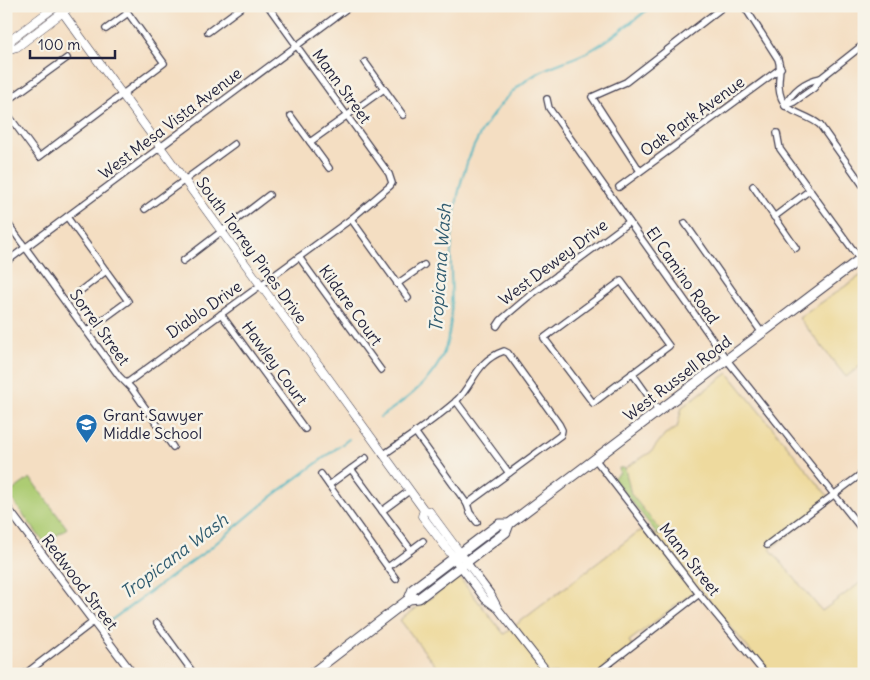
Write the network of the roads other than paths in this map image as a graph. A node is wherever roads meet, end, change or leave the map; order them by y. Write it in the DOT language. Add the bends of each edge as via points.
graph roads {
  1 [pos="71,6"];
  2 [pos="123,6"];
  3 [pos="243,6"];
  4 [pos="268,6"];
  5 [pos="350,6"];
  6 [pos="724,6"];
  7 [pos="744,6"];
  8 [pos="59,8"];
  9 [pos="128,12"];
  10 [pos="106,29"];
  11 [pos="208,32"];
  12 [pos="864,44"];
  13 [pos="296,46"];
  14 [pos="7,50"];
  15 [pos="67,58"];
  16 [pos="365,62"];
  17 [pos="781,68"];
  18 [pos="384,89"];
  19 [pos="122,95"];
  20 [pos="547,99"];
  21 [pos="6,102"];
  22 [pos="786,106"];
  23 [pos="6,112"];
  24 [pos="403,115"];
  25 [pos="291,116"];
  26 [pos="347,116"];
  27 [pos="777,133"];
  28 [pos="310,142"];
  29 [pos="234,144"];
  30 [pos="160,148"];
  31 [pos="329,168"];
  32 [pos="640,171"];
  33 [pos="184,180"];
  34 [pos="392,183"];
  35 [pos="753,186"];
  36 [pos="619,187"];
  37 [pos="864,187"];
  38 [pos="810,190"];
  39 [pos="269,195"];
  40 [pos="145,209"];
  41 [pos="67,217"];
  42 [pos="774,217"];
  43 [pos="351,218"];
  44 [pos="6,221"];
  45 [pos="629,222"];
  46 [pos="685,222"];
  47 [pos="221,232"];
  48 [pos="26,248"];
  49 [pos="796,248"];
  50 [pos="299,257"];
  51 [pos="862,260"];
  52 [pos="183,261"];
  53 [pos="6,262"];
  54 [pos="424,265"];
  55 [pos="106,271"];
  56 [pos="397,284"];
  57 [pos="261,286"];
  58 [pos="80,291"];
  59 [pos="408,298"];
  60 [pos="221,314"];
  61 [pos="497,326"];
  62 [pos="87,332"];
  63 [pos="762,333"];
  64 [pos="726,360"];
  65 [pos="381,370"];
  66 [pos="632,373"];
  67 [pos="127,383"];
  68 [pos="456,401"];
  69 [pos="659,411"];
  70 [pos="305,429"];
  71 [pos="415,432"];
  72 [pos="173,447"];
  73 [pos="383,455"];
  74 [pos="366,458"];
  75 [pos="595,459"];
  76 [pos="351,469"];
  77 [pos="864,472"];
  78 [pos="509,473"];
  79 [pos="321,474"];
  80 [pos="329,486"];
  81 [pos="410,491"];
  82 [pos="834,494"];
  83 [pos="467,504"];
  84 [pos="6,506"];
  85 [pos="382,510"];
  86 [pos="477,522"];
  87 [pos="509,524"];
  88 [pos="864,532"];
  89 [pos="423,541"];
  90 [pos="767,545"];
  91 [pos="411,550"];
  92 [pos="457,556"];
  93 [pos="464,565"];
  94 [pos="388,567"];
  95 [pos="396,579"];
  96 [pos="699,594"];
  97 [pos="409,599"];
  98 [pos="93,622"];
  99 [pos="157,622"];
  100 [pos="25,674"];
  101 [pos="133,674"];
  102 [pos="194,674"];
  103 [pos="311,674"];
  104 [pos="549,674"];
  105 [pos="596,674"];
  106 [pos="765,674"];
  1 -- 8 [label="main road"];
  2 -- 9 [label="street"];
  3 -- 11 [label="street"];
  4 -- 13 [label="street, Mann Street"];
  5 -- 13 [label="street, West Mesa Vista Avenue"];
  6 -- 32 [label="street" via="626,82 592,97"];
  7 -- 17 [label="street"];
  8 -- 14 [label="main road" via="17,47"];
  8 -- 19 [label="main road, South Torrey Pines Drive"];
  9 -- 10 [label="street"];
  9 -- 19 [label="street" via="164,63"];
  12 -- 22 [label="street" via="821,78 814,88"];
  13 -- 26 [label="street, Mann Street"];
  13 -- 30 [label="street, West Mesa Vista Avenue"];
  15 -- 21 [label="street"];
  16 -- 18 [label="street"];
  17 -- 22 [label="street" via="780,94"];
  17 -- 32 [label="street, Oak Park Avenue"];
  18 -- 24 [label="street"];
  18 -- 26 [label="street"];
  19 -- 23 [label="street" via="39,157"];
  19 -- 30 [label="main road, South Torrey Pines Drive"];
  20 -- 45 [label="street, El Camino Road" via="549,108"];
  22 -- 37 [label="street" via="820,125"];
  25 -- 28 [label="street"];
  26 -- 28 [label="street"];
  26 -- 34 [label="street, Mann Street"];
  27 -- 38 [label="street" via="780,148"];
  28 -- 31 [label="street"];
  29 -- 33 [label="street"];
  30 -- 33 [label="main road, South Torrey Pines Drive"];
  30 -- 41 [label="street, West Mesa Vista Avenue"];
  32 -- 36 [label="street, Oak Park Avenue"];
  33 -- 40 [label="street"];
  33 -- 47 [label="main road, South Torrey Pines Drive"];
  34 -- 43 [label="street, Diablo Drive"];
  35 -- 42 [label="street"];
  38 -- 42 [label="street"];
  38 -- 51 [label="street"];
  39 -- 47 [label="street"];
  41 -- 48 [label="street, West Mesa Vista Avenue"];
  41 -- 55 [label="street"];
  42 -- 49 [label="street"];
  43 -- 50 [label="street, Diablo Drive"];
  43 -- 56 [label="street"];
  44 -- 48 [label="street, Sorrel Street"];
  45 -- 61 [label="street, West Dewey Drive" via="528,297"];
  45 -- 64 [label="street, El Camino Road"];
  46 -- 63 [label="street"];
  47 -- 52 [label="street"];
  47 -- 57 [label="main road, South Torrey Pines Drive"];
  48 -- 53 [label="street, West Mesa Vista Avenue"];
  48 -- 62 [label="street, Sorrel Street"];
  50 -- 57 [label="street, Diablo Drive"];
  50 -- 65 [label="street, Kildare Court"];
  51 -- 63 [label="main road, West Russell Road"];
  54 -- 56 [label="street"];
  55 -- 58 [label="street"];
  55 -- 62 [label="street" via="128,301"];
  56 -- 59 [label="street"];
  57 -- 60 [label="street, Diablo Drive"];
  57 -- 73 [label="main road, South Torrey Pines Drive"];
  60 -- 67 [label="street, Diablo Drive"];
  60 -- 70 [label="street, Hawley Court"];
  62 -- 67 [label="street, Sorrel Street"];
  63 -- 64 [label="main road, West Russell Road"];
  64 -- 69 [label="main road, West Russell Road"];
  64 -- 82 [label="street, El Camino Road"];
  66 -- 66 [label="street" via="669,346 621,281 544,338 593,403"];
  66 -- 69 [label="street"];
  67 -- 72 [label="street, Sorrel Street"];
  68 -- 71 [label="street"];
  68 -- 78 [label="street"];
  68 -- 78 [label="street" via="477,371 496,354 508,353 562,430"];
  69 -- 75 [label="main road, West Russell Road"];
  71 -- 73 [label="street"];
  71 -- 83 [label="street"];
  73 -- 81 [label="main road, South Torrey Pines Drive"];
  74 -- 76 [label="street"];
  75 -- 87 [label="main road, West Russell Road"];
  75 -- 96 [label="street, Mann Street"];
  76 -- 80 [label="street"];
  76 -- 85 [label="street"];
  77 -- 82 [label="street"];
  78 -- 83 [label="street"];
  79 -- 80 [label="street"];
  80 -- 94 [label="street"];
  81 -- 85 [label="street"];
  81 -- 92 [label="main road, South Torrey Pines Drive" via="424,510 429,511"];
  82 -- 88 [label="street, El Camino Road"];
  82 -- 90 [label="street"];
  83 -- 86 [label="street"];
  84 -- 98 [label="street, Redwood Street"];
  85 -- 91 [label="street"];
  87 -- 92 [label="main road, West Russell Road" via="499,524"];
  87 -- 93 [label="main road, West Russell Road" via="506,532"];
  89 -- 91 [label="street"];
  91 -- 94 [label="street"];
  92 -- 93 [label="main road, South Torrey Pines Drive"];
  92 -- 97 [label="main road, West Russell Road" via="413,589"];
  93 -- 97 [label="main road, West Russell Road" via="419,598"];
  93 -- 104 [label="street, South Torrey Pines Drive" via="485,599 499,610"];
  94 -- 95 [label="street"];
  96 -- 105 [label="street"];
  96 -- 106 [label="street, Mann Street"];
  97 -- 103 [label="main road, West Russell Road"];
  98 -- 100 [label="street"];
  98 -- 101 [label="street, Redwood Street"];
  99 -- 102 [label="street"];
}
